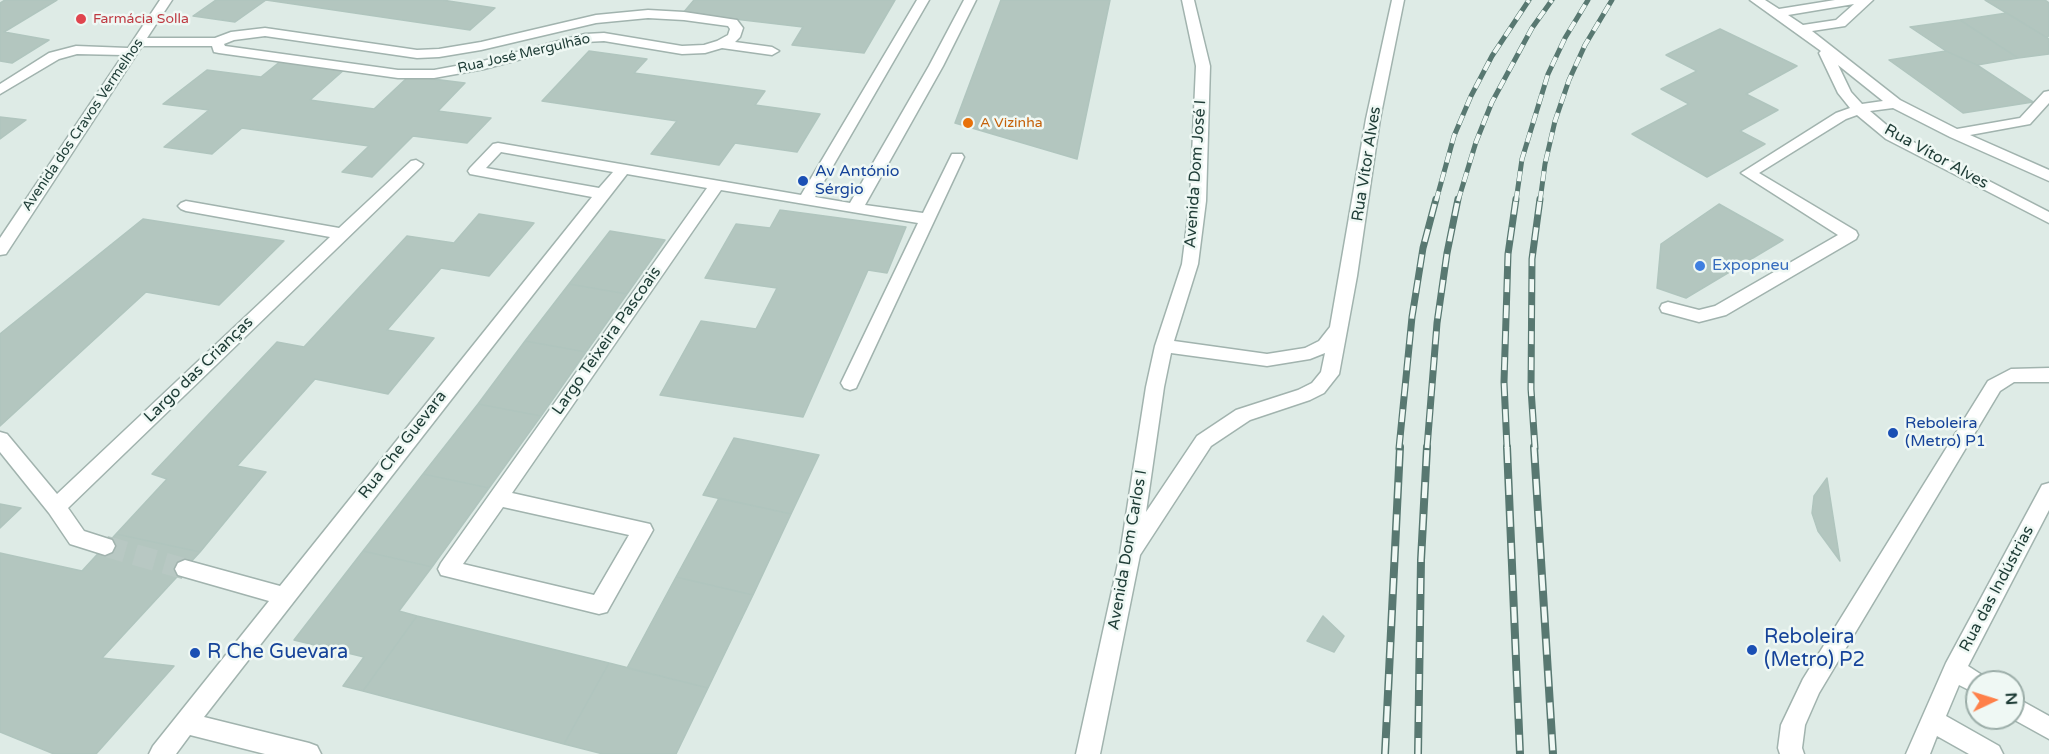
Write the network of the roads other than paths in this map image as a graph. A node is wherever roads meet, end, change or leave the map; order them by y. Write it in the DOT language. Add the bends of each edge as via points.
graph roads {
  1 [pos="166,0"];
  2 [pos="923,0"];
  3 [pos="970,0"];
  4 [pos="1188,0"];
  5 [pos="1398,0"];
  6 [pos="1756,0"];
  7 [pos="1858,0"];
  8 [pos="1867,0"];
  9 [pos="649,8"];
  10 [pos="1778,13"];
  11 [pos="1801,29"];
  12 [pos="217,42"];
  13 [pos="722,44"];
  14 [pos="1822,46"];
  15 [pos="135,47"];
  16 [pos="772,51"];
  17 [pos="0,90"];
  18 [pos="2049,95"];
  19 [pos="1895,103"];
  20 [pos="1859,109"];
  21 [pos="1955,134"];
  22 [pos="957,157"];
  23 [pos="416,164"];
  24 [pos="623,169"];
  25 [pos="2049,176"];
  26 [pos="717,185"];
  27 [pos="603,194"];
  28 [pos="806,200"];
  29 [pos="186,206"];
  30 [pos="855,209"];
  31 [pos="2049,218"];
  32 [pos="927,219"];
  33 [pos="341,234"];
  34 [pos="0,250"];
  35 [pos="1668,308"];
  36 [pos="1339,328"];
  37 [pos="1164,346"];
  38 [pos="2049,375"];
  39 [pos="850,383"];
  40 [pos="0,439"];
  41 [pos="2049,491"];
  42 [pos="498,498"];
  43 [pos="56,507"];
  44 [pos="105,546"];
  45 [pos="1130,554"];
  46 [pos="185,569"];
  47 [pos="284,597"];
  48 [pos="1954,670"];
  49 [pos="1965,677"];
  50 [pos="2025,714"];
  51 [pos="1932,720"];
  52 [pos="185,723"];
  53 [pos="2049,728"];
  54 [pos="279,750"];
  55 [pos="161,754"];
  56 [pos="309,754"];
  57 [pos="1088,754"];
  58 [pos="1792,754"];
  59 [pos="1918,754"];
  60 [pos="1991,754"];
  1 -- 15 [label="street, Avenida dos Cravos Vermelhos"];
  2 -- 28 [label="street"];
  3 -- 30 [label="street"];
  4 -- 37 [label="street, Avenida Dom José I" via="1203,66 1198,201 1190,264"];
  5 -- 36 [label="street, Rua Vítor Alves" via="1373,119"];
  6 -- 10 [label="street, Rua Vítor Alves"];
  7 -- 10 [label="street"];
  8 -- 11 [label="street" via="1840,23"];
  9 -- 12 [label="street, Rua José Mergulhão" via="439,53 417,54 265,32 231,36"];
  9 -- 13 [label="street, Rua José Mergulhão" via="732,23 737,28 734,37"];
  10 -- 11 [label="street, Rua Vítor Alves"];
  11 -- 14 [label="street, Rua Vítor Alves"];
  12 -- 13 [label="street, Rua José Mergulhão" via="219,49 398,74 434,74 585,38 604,37 682,50"];
  12 -- 15 [label="street, Rua José Mergulhão"];
  13 -- 16 [label="street"];
  14 -- 19 [label="street, Rua Vítor Alves"];
  14 -- 20 [label="street, Rua Vítor Alves" via="1845,93"];
  15 -- 17 [label="street, Rua José Mergulhão" via="75,50 54,56"];
  15 -- 34 [label="street, Avenida dos Cravos Vermelhos"];
  18 -- 21 [label="street" via="2025,121"];
  19 -- 20 [label="street"];
  19 -- 21 [label="street, Rua Vítor Alves"];
  20 -- 31 [label="street, Rua Vítor Alves" via="1891,136"];
  20 -- 35 [label="street" via="1748,173 1850,235 1720,311 1699,316"];
  21 -- 25 [label="street, Rua Vítor Alves"];
  22 -- 32 [label="street"];
  23 -- 33 [label="street, Largo das Crianças"];
  24 -- 26 [label="street"];
  24 -- 27 [label="street, Rua Che Guevara"];
  24 -- 27 [label="street" via="498,147 475,171"];
  26 -- 28 [label="street"];
  26 -- 42 [label="street, Largo Teixeira Pascoais"];
  27 -- 47 [label="street, Rua Che Guevara"];
  28 -- 30 [label="street"];
  29 -- 33 [label="street"];
  30 -- 32 [label="street"];
  32 -- 39 [label="street"];
  33 -- 43 [label="street, Largo das Crianças"];
  36 -- 37 [label="street" via="1325,345 1310,353 1278,359 1233,357"];
  36 -- 45 [label="street, Rua Vítor Alves" via="1330,374 1318,388 1243,415 1204,441"];
  37 -- 45 [label="street, Avenida Dom Carlos I"];
  38 -- 58 [label="street" via="2011,375 1994,386 1811,686 1793,724"];
  40 -- 43 [label="street"];
  41 -- 48 [label="street, Rua das Indústrias"];
  42 -- 42 [label="street, Largo Teixeira Pascoais" via="448,569 599,605 643,530"];
  43 -- 44 [label="street" via="77,538"];
  45 -- 57 [label="street, Avenida Dom Carlos I"];
  46 -- 47 [label="street"];
  47 -- 52 [label="street, Rua Che Guevara"];
  48 -- 49 [label="street"];
  48 -- 51 [label="street, Rua das Indústrias"];
  50 -- 53 [label="street"];
  51 -- 59 [label="street, Rua das Indústrias"];
  51 -- 60 [label="street"];
  52 -- 54 [label="street"];
  52 -- 55 [label="street, Rua Che Guevara"];
  54 -- 56 [label="street"];
}
